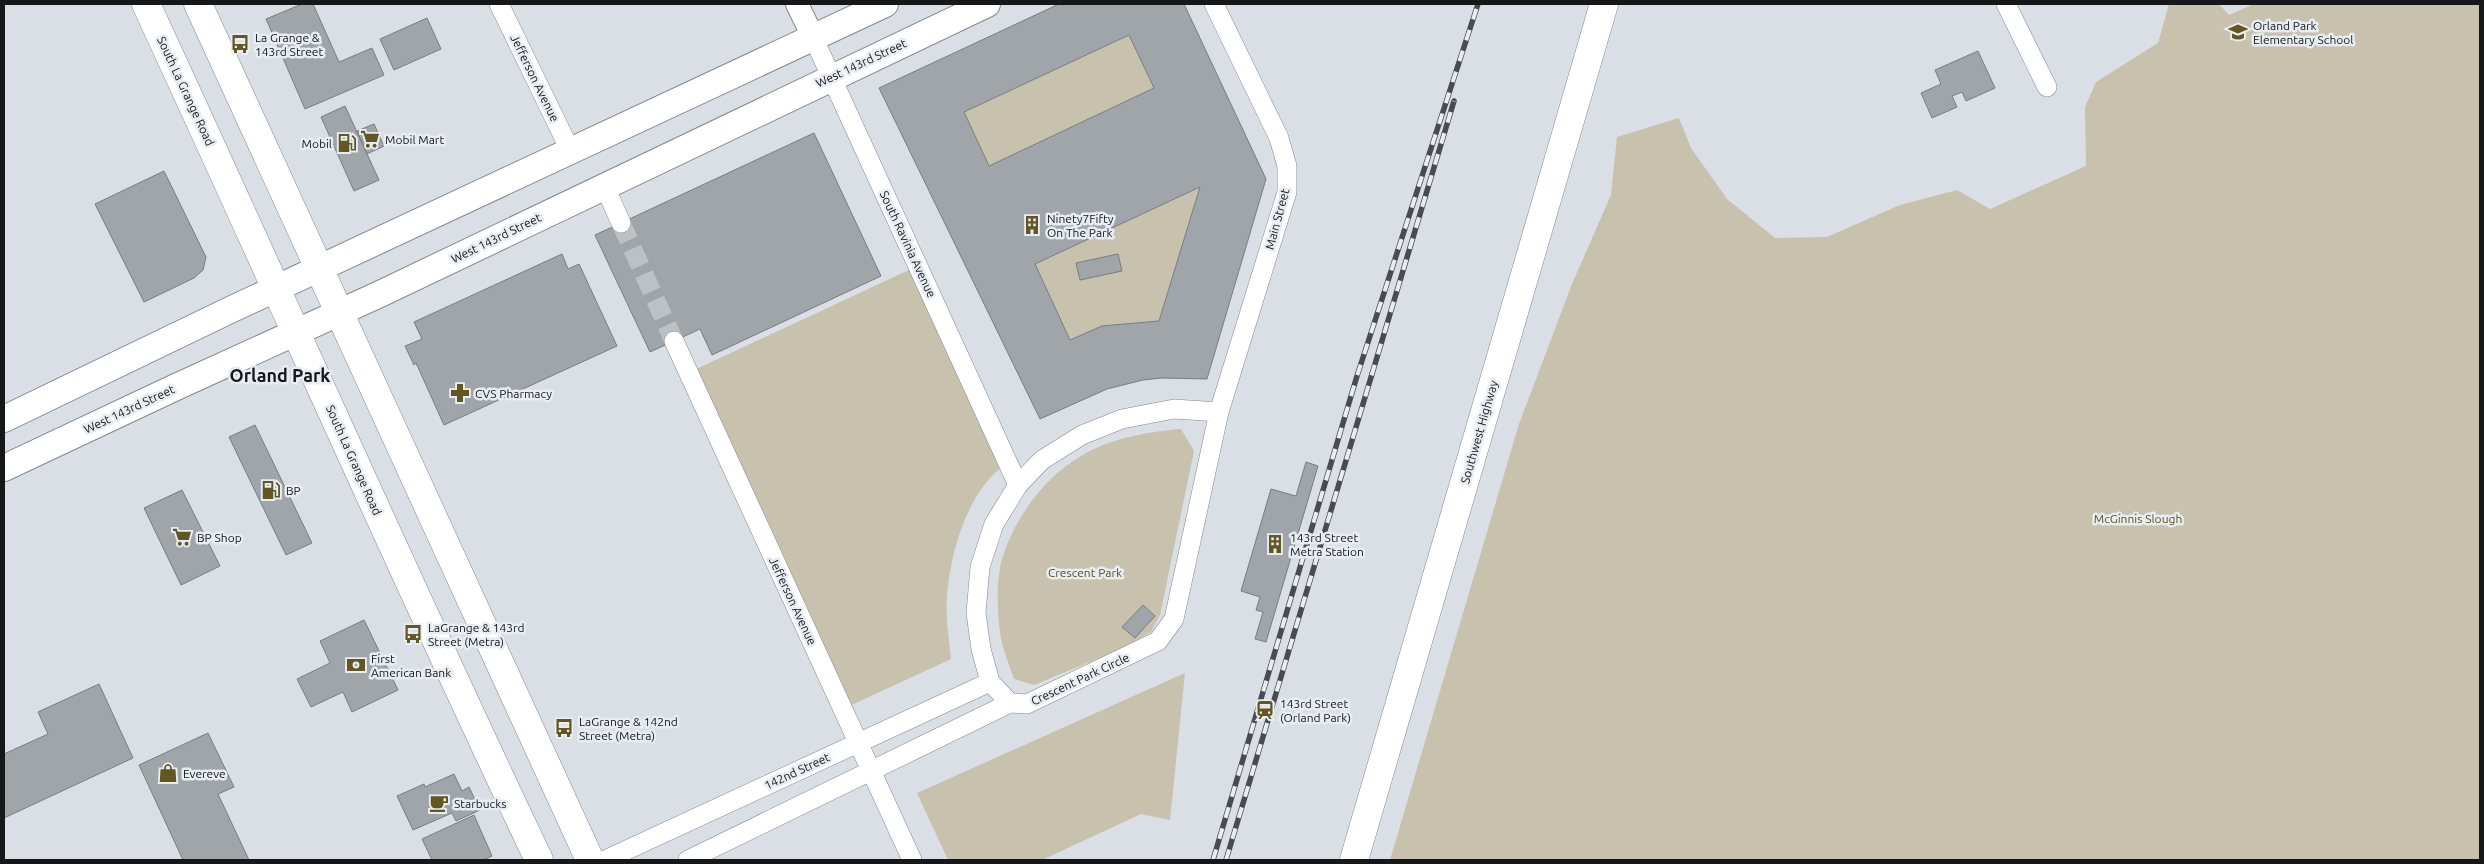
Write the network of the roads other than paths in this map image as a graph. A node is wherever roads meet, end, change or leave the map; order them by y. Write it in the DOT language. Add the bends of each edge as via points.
graph roads {
  1 [pos="146,4"];
  2 [pos="198,4"];
  3 [pos="500,4"];
  4 [pos="797,4"];
  5 [pos="885,4"];
  6 [pos="987,4"];
  7 [pos="1214,4"];
  8 [pos="1604,4"];
  9 [pos="2006,4"];
  10 [pos="813,37"];
  11 [pos="831,77"];
  12 [pos="2047,87"];
  13 [pos="571,152"];
  14 [pos="604,185"];
  15 [pos="622,223"];
  16 [pos="319,269"];
  17 [pos="277,289"];
  18 [pos="338,313"];
  19 [pos="297,332"];
  20 [pos="674,341"];
  21 [pos="1219,412"];
  22 [pos="4,419"];
  23 [pos="4,468"];
  24 [pos="1018,485"];
  25 [pos="990,682"];
  26 [pos="1010,703"];
  27 [pos="858,743"];
  28 [pos="870,770"];
  29 [pos="540,860"];
  30 [pos="590,860"];
  31 [pos="604,860"];
  32 [pos="688,860"];
  33 [pos="912,860"];
  34 [pos="1354,860"];
  1 -- 17 [label="main road, South La Grange Road"];
  2 -- 16 [label="main road"];
  3 -- 13 [label="street, Jefferson Avenue"];
  4 -- 10 [label="street, South Ravinia Avenue"];
  5 -- 10 [label="main road"];
  6 -- 11 [label="main road, West 143rd Street"];
  7 -- 21 [label="street, Main Street" via="1279,138 1287,166 1287,192"];
  8 -- 34 [label="main road, Southwest Highway"];
  9 -- 12 [label="street"];
  10 -- 11 [label="street, South Ravinia Avenue"];
  10 -- 13 [label="main road"];
  11 -- 14 [label="main road, West 143rd Street"];
  11 -- 24 [label="street, South Ravinia Avenue"];
  13 -- 16 [label="main road"];
  14 -- 15 [label="street"];
  14 -- 18 [label="main road, West 143rd Street"];
  16 -- 17 [label="main road"];
  16 -- 18 [label="main road"];
  17 -- 19 [label="main road, South La Grange Road"];
  17 -- 22 [label="main road"];
  18 -- 19 [label="main road, West 143rd Street"];
  18 -- 30 [label="main road"];
  19 -- 23 [label="main road, West 143rd Street"];
  19 -- 29 [label="main road, South La Grange Road" via="469,715"];
  20 -- 27 [label="street, Jefferson Avenue"];
  21 -- 24 [label="street" via="1174,409 1122,419 1082,435 1042,460"];
  21 -- 26 [label="street, Crescent Park Circle" via="1174,619 1158,641 1027,704"];
  24 -- 25 [label="street" via="994,524 980,567 976,613 980,649"];
  25 -- 26 [label="street"];
  25 -- 27 [label="street, 142nd Street"];
  26 -- 28 [label="street"];
  27 -- 28 [label="street, Jefferson Avenue"];
  27 -- 31 [label="street, 142nd Street"];
  28 -- 32 [label="street"];
  28 -- 33 [label="street, Jefferson Avenue"];
}
